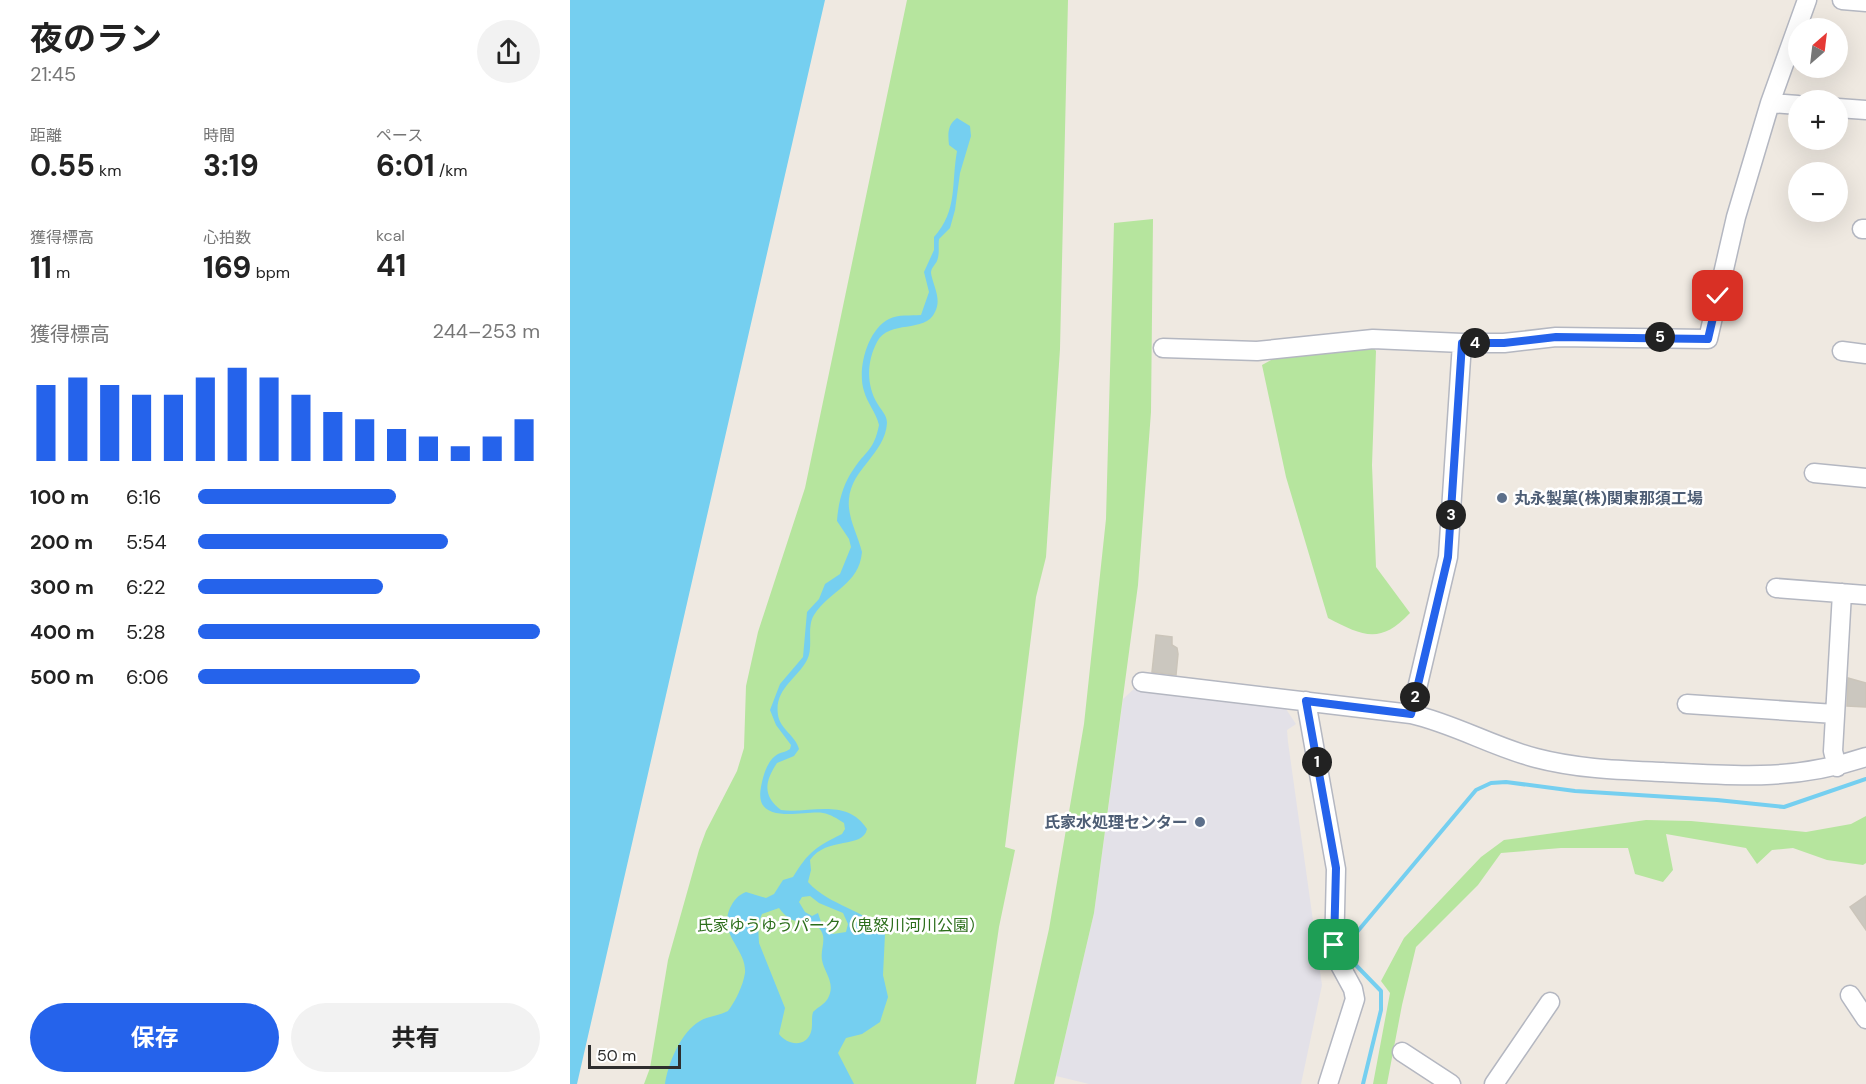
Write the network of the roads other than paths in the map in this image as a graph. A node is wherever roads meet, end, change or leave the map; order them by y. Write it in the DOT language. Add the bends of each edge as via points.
graph roads {
  1 [pos="1807,0"];
  2 [pos="1842,0"];
  3 [pos="1866,2"];
  4 [pos="1770,103"];
  5 [pos="1788,104"];
  6 [pos="1848,109"];
  7 [pos="1866,110"];
  8 [pos="1462,343"];
  9 [pos="1163,348"];
  10 [pos="1842,351"];
  11 [pos="1866,354"];
  12 [pos="1814,473"];
  13 [pos="1866,478"];
  14 [pos="1776,588"];
  15 [pos="1842,593"];
  16 [pos="1866,595"];
  17 [pos="1142,682"];
  18 [pos="1306,701"];
  19 [pos="1687,704"];
  20 [pos="1411,714"];
  21 [pos="1835,714"];
  22 [pos="1866,757"];
  23 [pos="1837,767"];
  24 [pos="1850,995"];
  25 [pos="1550,1002"];
  26 [pos="1866,1019"];
  27 [pos="1402,1052"];
  28 [pos="1328,1084"];
  29 [pos="1451,1084"];
  30 [pos="1494,1084"];
  1 -- 4 [label="street"];
  2 -- 3 [label="street"];
  4 -- 5 [label="street"];
  4 -- 8 [label="street" via="1736,217 1708,339 1556,337"];
  6 -- 7 [label="street"];
  8 -- 9 [label="street" via="1373,339 1257,351"];
  8 -- 20 [label="street" via="1448,557"];
  10 -- 11 [label="street"];
  12 -- 13 [label="street"];
  14 -- 15 [label="street"];
  15 -- 16 [label="street"];
  15 -- 21 [label="street"];
  17 -- 18 [label="street"];
  18 -- 20 [label="street"];
  18 -- 28 [label="street" via="1336,868 1334,954 1355,999"];
  19 -- 21 [label="street"];
  20 -- 23 [label="street" via="1560,764 1777,777"];
  21 -- 23 [label="street" via="1833,751"];
  22 -- 23 [label="street"];
  24 -- 26 [label="street"];
  25 -- 30 [label="street"];
  27 -- 29 [label="street"];
}
